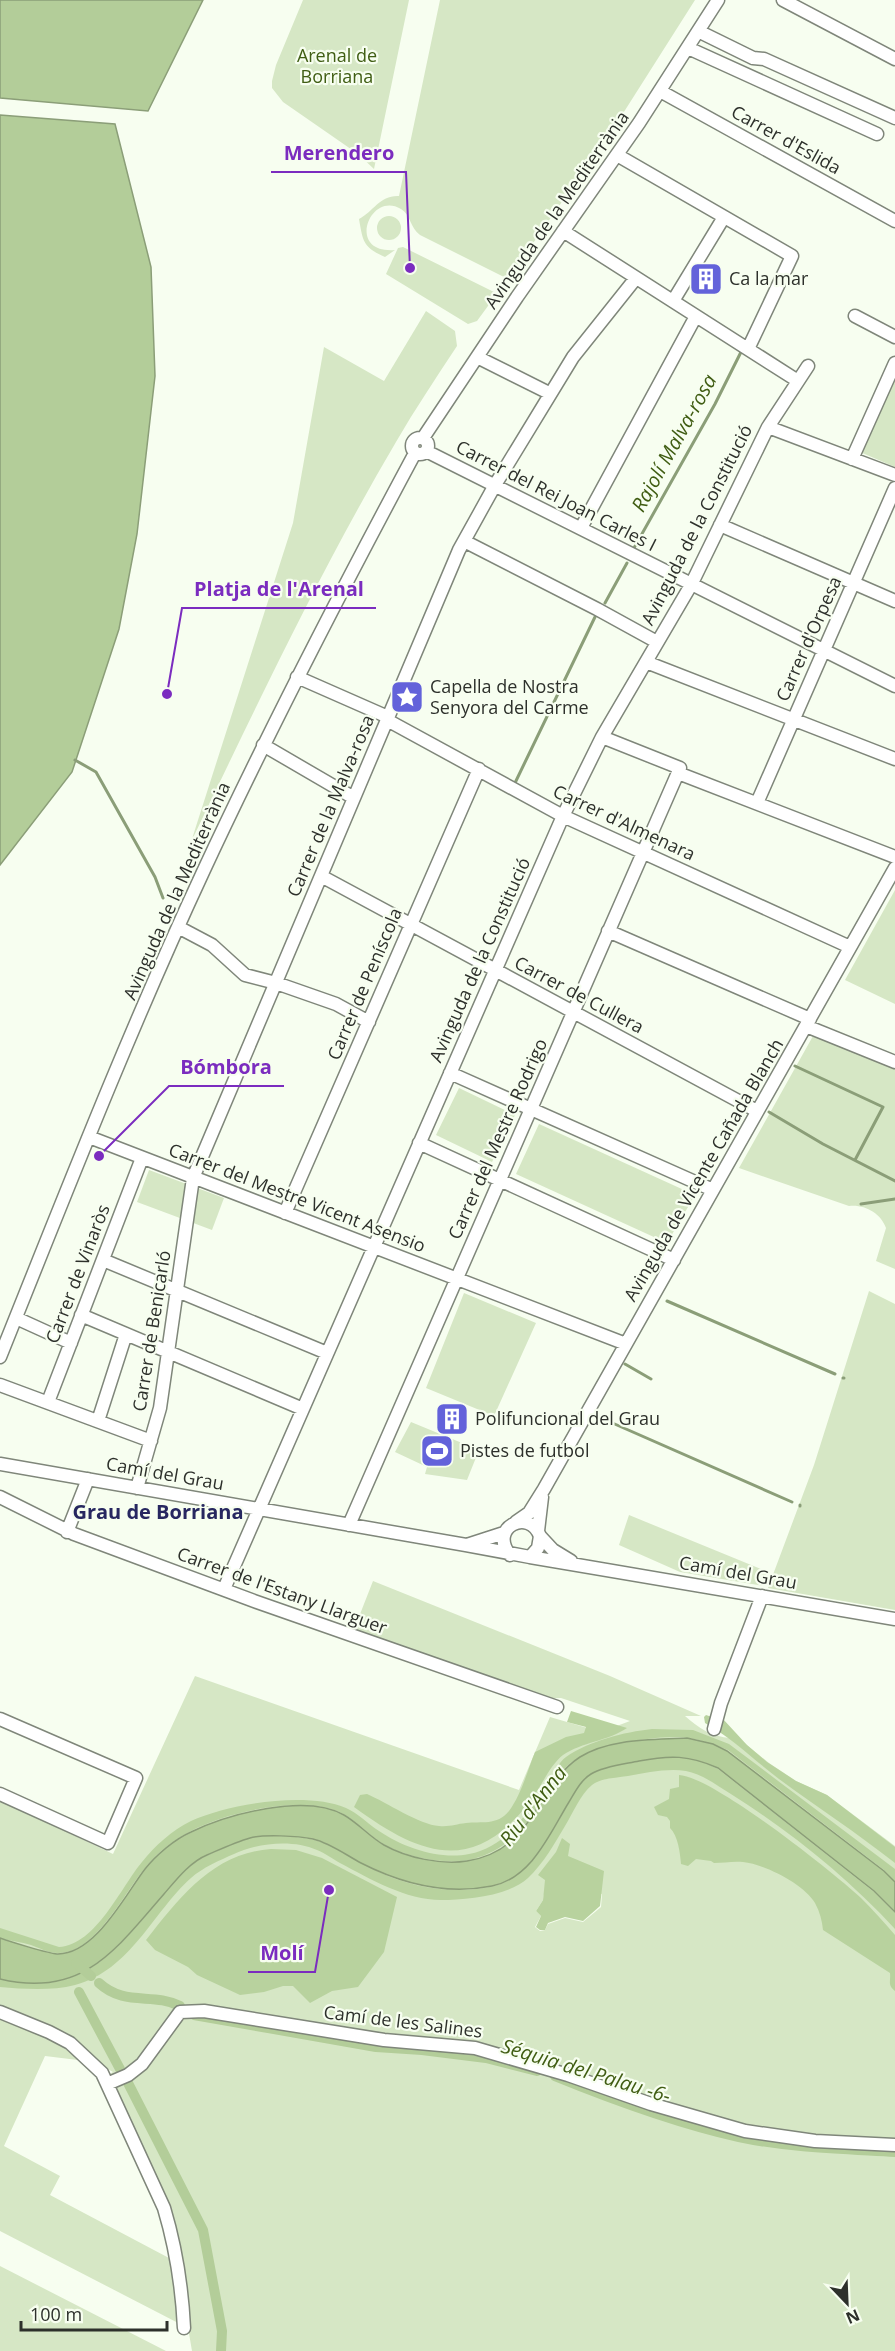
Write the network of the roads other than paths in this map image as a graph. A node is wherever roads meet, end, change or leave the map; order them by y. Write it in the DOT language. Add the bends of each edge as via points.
graph roads {
  1 [pos="718,0"];
  2 [pos="783,0"];
  3 [pos="698,32"];
  4 [pos="688,48"];
  5 [pos="895,59"];
  6 [pos="660,91"];
  7 [pos="895,118"];
  8 [pos="876,135"];
  9 [pos="617,155"];
  10 [pos="724,217"];
  11 [pos="895,220"];
  12 [pos="563,231"];
  13 [pos="636,278"];
  14 [pos="673,301"];
  15 [pos="696,316"];
  16 [pos="855,316"];
  17 [pos="895,337"];
  18 [pos="748,349"];
  19 [pos="477,357"];
  20 [pos="895,363"];
  21 [pos="808,366"];
  22 [pos="798,381"];
  23 [pos="549,393"];
  24 [pos="768,427"];
  25 [pos="422,447"];
  26 [pos="852,459"];
  27 [pos="895,475"];
  28 [pos="495,485"];
  29 [pos="895,488"];
  30 [pos="720,525"];
  31 [pos="581,528"];
  32 [pos="464,541"];
  33 [pos="853,583"];
  34 [pos="691,585"];
  35 [pos="895,601"];
  36 [pos="657,642"];
  37 [pos="824,650"];
  38 [pos="646,662"];
  39 [pos="297,677"];
  40 [pos="895,686"];
  41 [pos="388,718"];
  42 [pos="794,720"];
  43 [pos="602,737"];
  44 [pos="263,745"];
  45 [pos="895,759"];
  46 [pos="479,769"];
  47 [pos="679,770"];
  48 [pos="354,798"];
  49 [pos="757,804"];
  50 [pos="563,816"];
  51 [pos="643,852"];
  52 [pos="895,857"];
  53 [pos="895,868"];
  54 [pos="321,876"];
  55 [pos="411,924"];
  56 [pos="178,927"];
  57 [pos="608,932"];
  58 [pos="850,947"];
  59 [pos="495,970"];
  60 [pos="276,982"];
  61 [pos="573,1012"];
  62 [pos="369,1022"];
  63 [pos="808,1023"];
  64 [pos="895,1062"];
  65 [pos="450,1074"];
  66 [pos="530,1109"];
  67 [pos="757,1111"];
  68 [pos="89,1137"];
  69 [pos="419,1143"];
  70 [pos="142,1158"];
  71 [pos="194,1178"];
  72 [pos="500,1180"];
  73 [pos="713,1190"];
  74 [pos="285,1213"];
  75 [pos="374,1247"];
  76 [pos="103,1260"];
  77 [pos="674,1260"];
  78 [pos="456,1279"];
  79 [pos="177,1291"];
  80 [pos="81,1315"];
  81 [pos="16,1318"];
  82 [pos="126,1334"];
  83 [pos="71,1342"];
  84 [pos="626,1344"];
  85 [pos="168,1352"];
  86 [pos="327,1353"];
  87 [pos="0,1357"];
  88 [pos="0,1384"];
  89 [pos="48,1402"];
  90 [pos="303,1409"];
  91 [pos="98,1421"];
  92 [pos="151,1441"];
  93 [pos="0,1464"];
  94 [pos="87,1479"];
  95 [pos="137,1488"];
  96 [pos="544,1489"];
  97 [pos="0,1497"];
  98 [pos="259,1509"];
  99 [pos="516,1522"];
  100 [pos="349,1525"];
  101 [pos="67,1532"];
  102 [pos="504,1533"];
  103 [pos="539,1534"];
  104 [pos="466,1545"];
  105 [pos="510,1555"];
  106 [pos="530,1557"];
  107 [pos="575,1563"];
  108 [pos="224,1589"];
  109 [pos="762,1596"];
  110 [pos="895,1619"];
  111 [pos="557,1707"];
  112 [pos="0,1719"];
  113 [pos="714,1729"];
  114 [pos="0,1794"];
  115 [pos="0,2012"];
  116 [pos="107,2084"];
  117 [pos="895,2145"];
  118 [pos="184,2328"];
  1 -- 3 [label="street, Avinguda de la Mediterrània"];
  2 -- 5 [label="street"];
  3 -- 4 [label="street, Avinguda de la Mediterrània"];
  3 -- 7 [label="street"];
  4 -- 6 [label="street, Avinguda de la Mediterrània"];
  4 -- 8 [label="street"];
  6 -- 9 [label="street, Avinguda de la Mediterrània"];
  6 -- 11 [label="street, Carrer d'Eslida"];
  9 -- 10 [label="street"];
  9 -- 12 [label="street, Avinguda de la Mediterrània"];
  10 -- 14 [label="street"];
  10 -- 18 [label="street" via="792,256"];
  12 -- 13 [label="street"];
  12 -- 19 [label="street, Avinguda de la Mediterrània"];
  13 -- 14 [label="street"];
  13 -- 23 [label="street, Carrer de la Malva-rosa"];
  14 -- 15 [label="street"];
  15 -- 18 [label="street"];
  15 -- 31 [label="street"];
  16 -- 17 [label="street"];
  18 -- 22 [label="street"];
  19 -- 23 [label="street"];
  19 -- 25 [label="street, Avinguda de la Mediterrània"];
  20 -- 26 [label="street"];
  21 -- 22 [label="street, Avinguda de la Constitució"];
  22 -- 24 [label="street, Avinguda de la Constitució"];
  23 -- 28 [label="street, Carrer de la Malva-rosa"];
  24 -- 26 [label="street"];
  24 -- 30 [label="street, Avinguda de la Constitució"];
  25 -- 28 [label="street, Carrer del Rei Joan Carles I"];
  25 -- 39 [label="street, Avinguda de la Mediterrània"];
  26 -- 27 [label="street"];
  28 -- 31 [label="street, Carrer del Rei Joan Carles I"];
  28 -- 32 [label="street, Carrer de la Malva-rosa"];
  29 -- 33 [label="street, Carrer d'Orpesa"];
  30 -- 33 [label="street"];
  30 -- 34 [label="street, Avinguda de la Constitució"];
  31 -- 34 [label="street, Carrer del Rei Joan Carles I"];
  32 -- 36 [label="street"];
  32 -- 41 [label="street, Carrer de la Malva-rosa"];
  33 -- 35 [label="street"];
  33 -- 37 [label="street, Carrer d'Orpesa"];
  34 -- 36 [label="street, Avinguda de la Constitució"];
  34 -- 37 [label="street, Carrer del Rei Joan Carles I"];
  36 -- 38 [label="street, Avinguda de la Constitució"];
  37 -- 40 [label="street, Carrer del Rei Joan Carles I"];
  37 -- 42 [label="street, Carrer d'Orpesa"];
  38 -- 42 [label="street"];
  38 -- 43 [label="street, Avinguda de la Constitució"];
  39 -- 41 [label="street, Carrer d'Almenara"];
  39 -- 44 [label="street, Avinguda de la Mediterrània"];
  41 -- 46 [label="street, Carrer d'Almenara"];
  41 -- 48 [label="street, Carrer de la Malva-rosa"];
  42 -- 45 [label="street"];
  42 -- 49 [label="street, Carrer d'Orpesa"];
  43 -- 47 [label="street"];
  43 -- 50 [label="street, Avinguda de la Constitució"];
  44 -- 48 [label="street"];
  44 -- 56 [label="street, Avinguda de la Mediterrània"];
  46 -- 50 [label="street, Carrer d'Almenara"];
  46 -- 55 [label="street, Carrer de Peníscola"];
  47 -- 49 [label="street"];
  47 -- 51 [label="street, Carrer del Mestre Rodrigo"];
  48 -- 54 [label="street, Carrer de la Malva-rosa"];
  49 -- 52 [label="street"];
  50 -- 51 [label="street, Carrer d'Almenara"];
  50 -- 59 [label="street, Avinguda de la Constitució"];
  51 -- 57 [label="street, Carrer del Mestre Rodrigo"];
  51 -- 58 [label="street, Carrer d'Almenara"];
  53 -- 58 [label="street, Avinguda de Vicente Cañada Blanch"];
  54 -- 55 [label="street, Carrer de Cullera"];
  54 -- 60 [label="street, Carrer de la Malva-rosa"];
  55 -- 59 [label="street, Carrer de Cullera"];
  55 -- 62 [label="street, Carrer de Peníscola"];
  56 -- 60 [label="street" via="212,945 245,975"];
  56 -- 68 [label="street, Avinguda de la Mediterrània"];
  57 -- 61 [label="street, Carrer del Mestre Rodrigo"];
  57 -- 63 [label="street"];
  58 -- 63 [label="street, Avinguda de Vicente Cañada Blanch"];
  59 -- 61 [label="street, Carrer de Cullera"];
  59 -- 65 [label="street, Avinguda de la Constitució"];
  60 -- 62 [label="street" via="336,1004"];
  60 -- 71 [label="street, Carrer de la Malva-rosa"];
  61 -- 66 [label="street, Carrer del Mestre Rodrigo"];
  61 -- 67 [label="street, Carrer de Cullera"];
  62 -- 74 [label="street, Carrer de Peníscola"];
  63 -- 64 [label="street"];
  63 -- 67 [label="street, Avinguda de Vicente Cañada Blanch"];
  65 -- 66 [label="street"];
  65 -- 69 [label="street, Avinguda de la Constitució"];
  66 -- 72 [label="street, Carrer del Mestre Rodrigo"];
  66 -- 73 [label="street"];
  67 -- 73 [label="street, Avinguda de Vicente Cañada Blanch"];
  68 -- 70 [label="street, Carrer del Mestre Vicent Asensio"];
  68 -- 81 [label="street, Avinguda de la Mediterrània"];
  69 -- 72 [label="street"];
  69 -- 75 [label="street, Avinguda de la Constitució"];
  70 -- 71 [label="street, Carrer del Mestre Vicent Asensio"];
  70 -- 76 [label="street, Carrer de Vinaròs"];
  71 -- 74 [label="street, Carrer del Mestre Vicent Asensio"];
  71 -- 79 [label="street, Carrer de Benicarló"];
  72 -- 77 [label="street"];
  72 -- 78 [label="street, Carrer del Mestre Rodrigo"];
  73 -- 77 [label="street, Avinguda de Vicente Cañada Blanch"];
  74 -- 75 [label="street, Carrer del Mestre Vicent Asensio"];
  75 -- 78 [label="street, Carrer del Mestre Vicent Asensio"];
  75 -- 86 [label="street, Avinguda de la Constitució"];
  76 -- 79 [label="street"];
  76 -- 80 [label="street, Carrer de Vinaròs"];
  77 -- 84 [label="street, Avinguda de Vicente Cañada Blanch"];
  78 -- 84 [label="street, Carrer del Mestre Vicent Asensio"];
  78 -- 100 [label="street, Carrer del Mestre Rodrigo"];
  79 -- 85 [label="street, Carrer de Benicarló"];
  79 -- 86 [label="street"];
  80 -- 82 [label="street"];
  80 -- 83 [label="street, Carrer de Vinaròs"];
  81 -- 83 [label="street"];
  81 -- 87 [label="street, Avinguda de la Mediterrània"];
  82 -- 85 [label="street"];
  82 -- 91 [label="street"];
  83 -- 89 [label="street, Carrer de Vinaròs"];
  84 -- 96 [label="street, Avinguda de Vicente Cañada Blanch"];
  85 -- 90 [label="street"];
  85 -- 92 [label="street, Carrer de Benicarló"];
  86 -- 90 [label="street, Avinguda de la Constitució"];
  88 -- 89 [label="street"];
  89 -- 91 [label="street"];
  90 -- 98 [label="street, Avinguda de la Constitució"];
  91 -- 92 [label="street"];
  92 -- 95 [label="street, Carrer de Benicarló"];
  93 -- 94 [label="street, Camí del Grau"];
  94 -- 95 [label="street, Camí del Grau"];
  94 -- 101 [label="street"];
  95 -- 98 [label="street, Camí del Grau"];
  96 -- 99 [label="street, Avinguda de Vicente Cañada Blanch" via="529,1513"];
  96 -- 103 [label="street, Avinguda de Vicente Cañada Blanch"];
  97 -- 101 [label="street, Carrer de l'Estany Llarguer"];
  98 -- 100 [label="street, Camí del Grau"];
  98 -- 108 [label="street, Avinguda de la Constitució"];
  99 -- 102 [label="street"];
  99 -- 103 [label="street" via="532,1525"];
  100 -- 104 [label="street, Camí del Grau"];
  101 -- 108 [label="street, Carrer de l'Estany Llarguer"];
  102 -- 104 [label="street, Camí del Grau"];
  102 -- 105 [label="street" via="502,1541"];
  103 -- 106 [label="street" via="538,1548"];
  103 -- 107 [label="street, Camí del Grau" via="553,1550"];
  104 -- 105 [label="street, Camí del Grau"];
  105 -- 106 [label="street"];
  106 -- 107 [label="street, Camí del Grau"];
  107 -- 109 [label="street, Camí del Grau"];
  108 -- 111 [label="street, Carrer de l'Estany Llarguer"];
  109 -- 110 [label="street, Camí del Grau"];
  109 -- 113 [label="street"];
  112 -- 114 [label="street" via="136,1778 108,1843"];
  115 -- 116 [label="street" via="70,2043 95,2065"];
  116 -- 117 [label="street, Camí de les Salines" via="142,2064 180,2012 204,2012 384,2040 475,2048 745,2131 815,2141"];
  116 -- 118 [label="street" via="164,2208 182,2287"];
}
